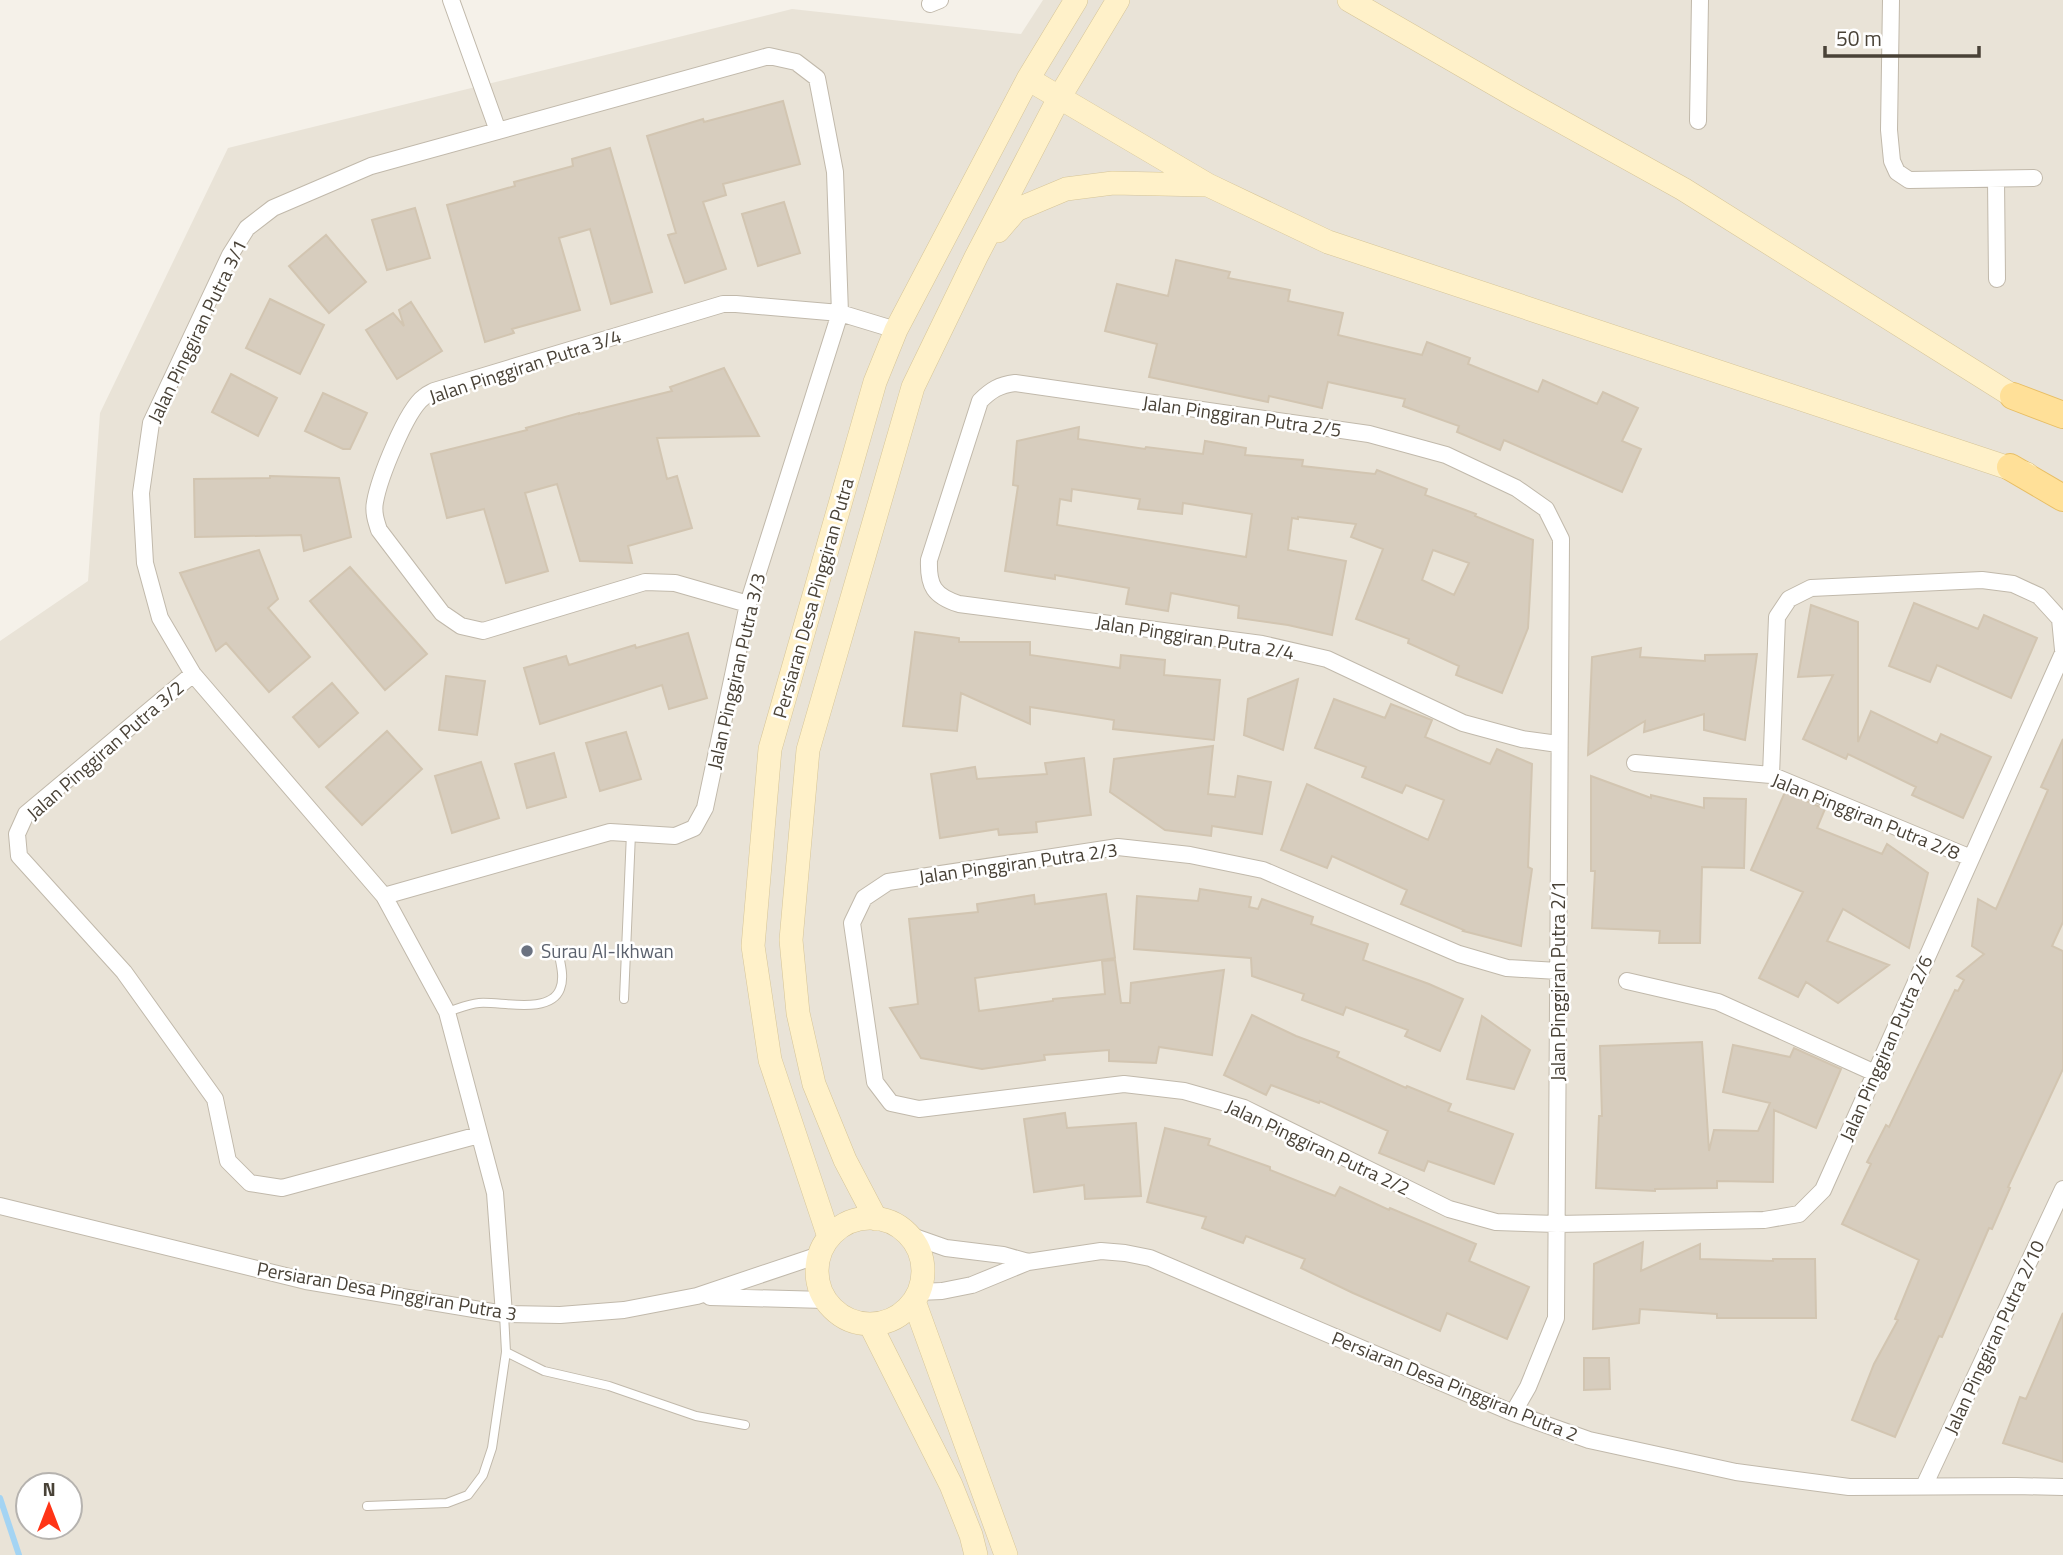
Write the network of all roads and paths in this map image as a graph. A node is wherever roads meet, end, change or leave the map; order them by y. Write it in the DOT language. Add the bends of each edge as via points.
graph roads {
  1 [pos="451,0"];
  2 [pos="1076,0"];
  3 [pos="1118,0"];
  4 [pos="1700,0"];
  5 [pos="1891,0"];
  6 [pos="1355,3"];
  7 [pos="817,78"];
  8 [pos="1028,79"];
  9 [pos="1059,98"];
  10 [pos="1698,121"];
  11 [pos="498,131"];
  12 [pos="1996,178"];
  13 [pos="2034,178"];
  14 [pos="1208,185"];
  15 [pos="976,257"];
  16 [pos="1997,279"];
  17 [pos="840,313"];
  18 [pos="896,330"];
  19 [pos="2013,396"];
  20 [pos="2063,418"];
  21 [pos="2010,467"];
  22 [pos="954,481"];
  23 [pos="2063,489"];
  24 [pos="2063,498"];
  25 [pos="1561,538"];
  26 [pos="748,604"];
  27 [pos="2063,651"];
  28 [pos="193,674"];
  29 [pos="1558,744"];
  30 [pos="1636,763"];
  31 [pos="1771,775"];
  32 [pos="631,833"];
  33 [pos="1971,858"];
  34 [pos="384,897"];
  35 [pos="558,950"];
  36 [pos="1558,971"];
  37 [pos="1627,981"];
  38 [pos="624,999"];
  39 [pos="864,1003"];
  40 [pos="447,1013"];
  41 [pos="1875,1073"];
  42 [pos="480,1135"];
  43 [pos="2063,1189"];
  44 [pos="0,1206"];
  45 [pos="876,1219"];
  46 [pos="1557,1224"];
  47 [pos="909,1235"];
  48 [pos="824,1246"];
  49 [pos="1028,1262"];
  50 [pos="697,1296"];
  51 [pos="916,1296"];
  52 [pos="825,1300"];
  53 [pos="504,1314"];
  54 [pos="870,1324"];
  55 [pos="506,1352"];
  56 [pos="1513,1413"];
  57 [pos="745,1425"];
  58 [pos="1924,1486"];
  59 [pos="2063,1487"];
  60 [pos="367,1506"];
  61 [pos="976,1555"];
  62 [pos="1006,1555"];
  1 -- 11 [label="street"];
  2 -- 8 [label="street, Persiaran Desa Pinggiran Putra"];
  3 -- 9 [label="street, Persiaran Desa Pinggiran Putra"];
  4 -- 10 [label="street"];
  5 -- 12 [label="street" via="1889,130 1897,172 1909,180"];
  6 -- 19 [label="street" via="1683,189"];
  7 -- 11 [label="street, Jalan Pinggiran Putra 3/1" via="796,62 769,56"];
  7 -- 17 [label="street, Jalan Pinggiran Putra 3/3" via="835,172"];
  8 -- 9 [label="street"];
  8 -- 18 [label="street, Persiaran Desa Pinggiran Putra"];
  9 -- 14 [label="street"];
  9 -- 15 [label="street, Persiaran Desa Pinggiran Putra"];
  11 -- 28 [label="street, Jalan Pinggiran Putra 3/1" via="371,166 273,208 247,228 230,255 150,423 141,493 145,563 160,618"];
  12 -- 13 [label="street"];
  12 -- 16 [label="street"];
  14 -- 15 [label="street" via="1112,183 1066,189 1016,210"];
  14 -- 21 [label="street" via="1328,242"];
  15 -- 45 [label="street, Persiaran Desa Pinggiran Putra" via="913,387 808,750 791,940 798,1013 814,1084 845,1160"];
  17 -- 18 [label="street, Jalan Pinggiran Putra 3/4"];
  17 -- 26 [label="street, Jalan Pinggiran Putra 3/3"];
  17 -- 26 [label="street, Jalan Pinggiran Putra 3/4" via="723,304 434,391 415,406 389,455 375,503 379,530 442,614 461,626 483,631 645,582 675,583"];
  18 -- 48 [label="street, Persiaran Desa Pinggiran Putra" via="875,382 770,749 753,946 770,1060"];
  19 -- 20 [label="main road"];
  21 -- 23 [label="street"];
  21 -- 24 [label="main road"];
  22 -- 25 [label="street, Jalan Pinggiran Putra 2/5" via="979,401 1000,385 1015,383 1369,434 1446,455 1516,488 1546,509"];
  22 -- 29 [label="street, Jalan Pinggiran Putra 2/4" via="929,560 931,583 944,599 1262,644 1327,659 1462,723"];
  25 -- 29 [label="street, Jalan Pinggiran Putra 2/1"];
  26 -- 32 [label="street, Jalan Pinggiran Putra 3/3" via="705,808 694,828 675,836"];
  27 -- 31 [label="street" via="2060,619 2039,596 2013,584 1982,580 1811,588 1789,598 1777,617"];
  27 -- 33 [label="street, Jalan Pinggiran Putra 2/6"];
  28 -- 34 [label="street, Jalan Pinggiran Putra 3/1"];
  28 -- 42 [label="street, Jalan Pinggiran Putra 3/2" via="26,814 17,834 19,856 124,972 215,1099 228,1161 250,1183 282,1188"];
  29 -- 36 [label="street, Jalan Pinggiran Putra 2/1"];
  30 -- 31 [label="street, Jalan Pinggiran Putra 2/8"];
  31 -- 33 [label="street, Jalan Pinggiran Putra 2/8"];
  32 -- 34 [label="street, Jalan Pinggiran Putra 3/3" via="610,832"];
  32 -- 38 [label="lane"];
  33 -- 41 [label="street, Jalan Pinggiran Putra 2/6"];
  34 -- 40 [label="street, Jalan Pinggiran Putra 3/1"];
  35 -- 40 [label="lane" via="562,978 554,998 526,1006 477,1003"];
  36 -- 39 [label="street, Jalan Pinggiran Putra 2/3" via="1507,968 1459,954 1263,870 1118,847 888,882 863,898 852,923"];
  36 -- 46 [label="street, Jalan Pinggiran Putra 2/1"];
  37 -- 41 [label="street" via="1718,1002"];
  39 -- 46 [label="street, Jalan Pinggiran Putra 2/2" via="875,1082 891,1103 919,1109 1124,1084 1184,1091 1244,1108 1449,1209 1496,1222"];
  40 -- 42 [label="street, Jalan Pinggiran Putra 3/1"];
  41 -- 46 [label="street, Jalan Pinggiran Putra 2/6" via="1823,1190 1798,1214 1764,1220"];
  42 -- 53 [label="street, Jalan Pinggiran Putra 3/1" via="495,1193"];
  43 -- 58 [label="street, Jalan Pinggiran Putra 2/10"];
  44 -- 53 [label="street, Persiaran Desa Pinggiran Putra 3" via="306,1281"];
  45 -- 47 [label="street"];
  45 -- 48 [label="street" via="850,1222"];
  46 -- 56 [label="street, Jalan Pinggiran Putra 2/1" via="1556,1318"];
  47 -- 49 [label="street, Persiaran Desa Pinggiran Putra 2" via="946,1248"];
  47 -- 51 [label="street" via="922,1262 923,1277"];
  48 -- 50 [label="street, Persiaran Desa Pinggiran Putra 3"];
  48 -- 52 [label="street" via="816,1271"];
  49 -- 51 [label="street, Persiaran Desa Pinggiran Putra 2" via="972,1285"];
  49 -- 56 [label="street, Persiaran Desa Pinggiran Putra 2" via="1101,1251 1150,1258"];
  50 -- 52 [label="street, Persiaran Desa Pinggiran Putra 3"];
  50 -- 53 [label="street, Persiaran Desa Pinggiran Putra 3" via="624,1310"];
  51 -- 54 [label="street" via="902,1313"];
  51 -- 62 [label="street"];
  52 -- 54 [label="street" via="852,1321"];
  53 -- 55 [label="lane"];
  54 -- 61 [label="street" via="951,1485"];
  55 -- 57 [label="lane" via="544,1371 609,1386 696,1416"];
  55 -- 60 [label="lane" via="492,1448 483,1475 468,1495 447,1503"];
  56 -- 58 [label="street, Persiaran Desa Pinggiran Putra 2" via="1589,1440 1736,1472 1849,1487"];
  58 -- 59 [label="street, Persiaran Desa Pinggiran Putra 2"];
}
